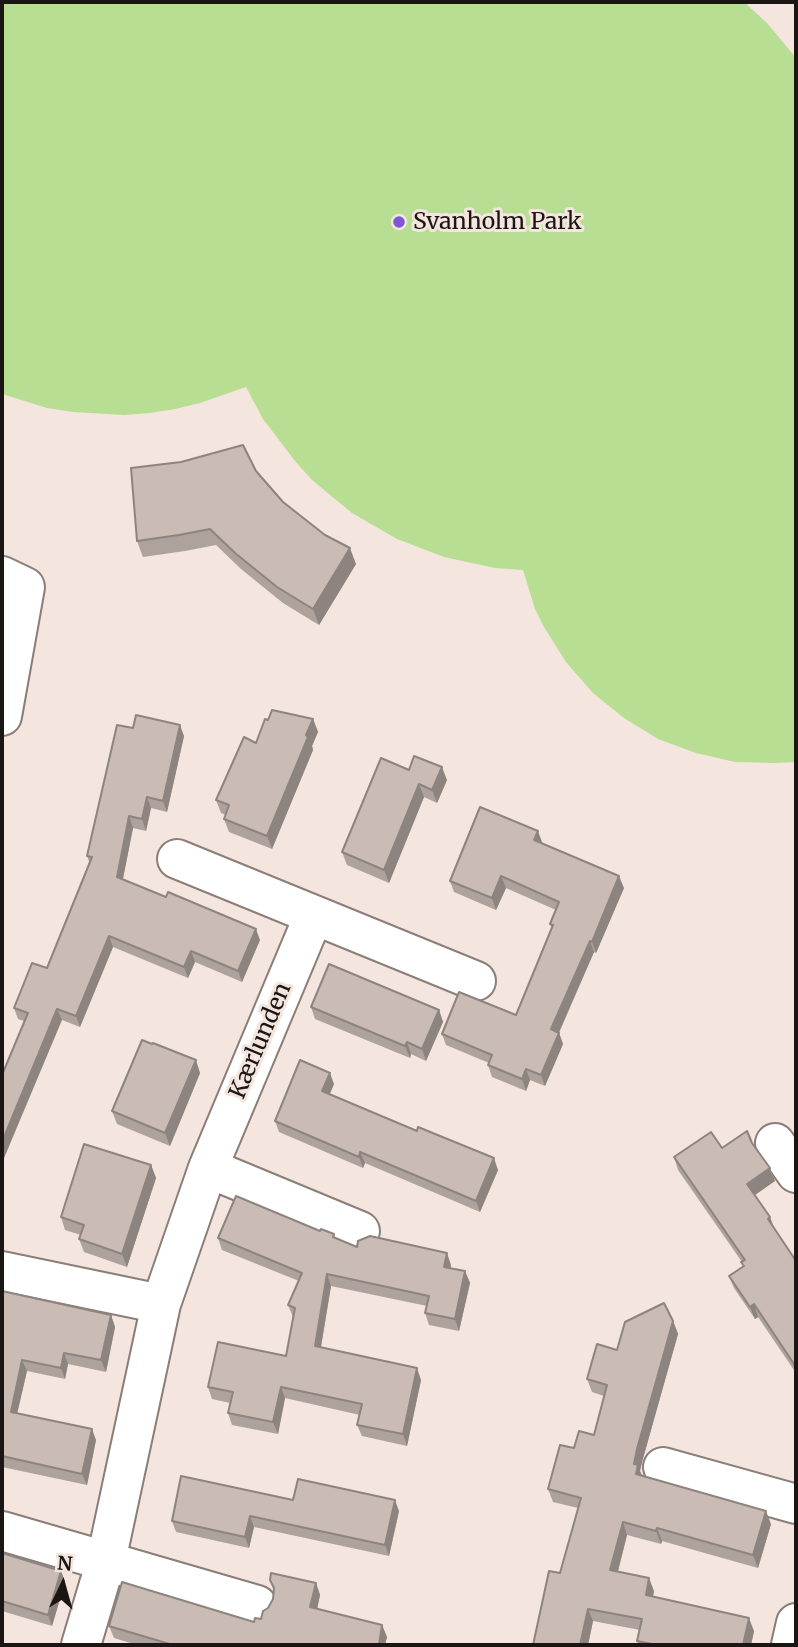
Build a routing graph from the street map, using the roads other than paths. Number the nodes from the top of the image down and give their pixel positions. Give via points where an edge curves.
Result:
1 (2, 576) edge
2 (2, 716) edge
3 (177, 859) dead end
4 (314, 915) junction
5 (476, 981) dead end
6 (775, 1143) dead end
7 (208, 1168) junction
8 (796, 1173) edge
9 (360, 1231) dead end
10 (2, 1271) edge
11 (160, 1304) junction
12 (663, 1467) dead end
13 (796, 1504) edge
14 (2, 1531) edge
15 (106, 1561) junction
16 (257, 1605) dead end
17 (796, 1623) edge
18 (81, 1645) edge
19 (791, 1645) edge

1 - 2 street via 25,587
3 - 4 street
4 - 5 street
4 - 7 street, Kærlunden
6 - 8 street
7 - 9 street
7 - 11 street, Kærlunden
10 - 11 street
11 - 15 street, Kærlunden
12 - 13 street
14 - 15 street
15 - 16 street
15 - 18 street, Kærlunden
17 - 19 street

